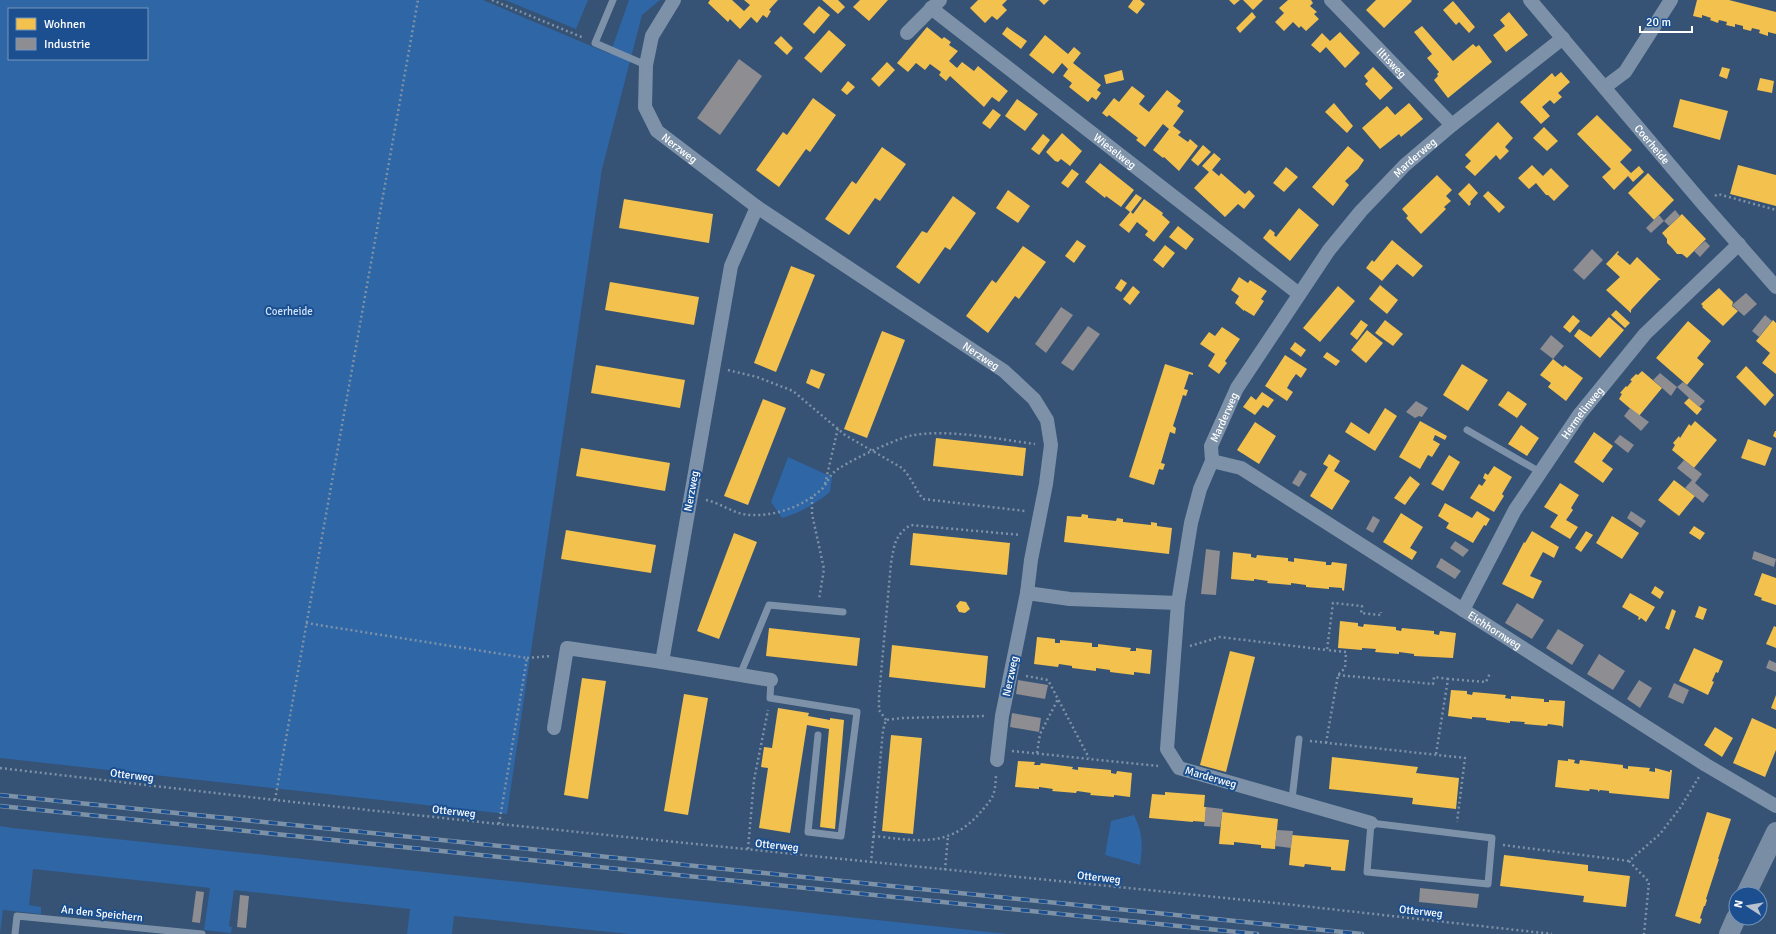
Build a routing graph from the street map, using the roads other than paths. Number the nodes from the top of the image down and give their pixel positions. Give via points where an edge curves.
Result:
1 (613, 0) edge
2 (674, 0) edge
3 (1332, 0) edge
4 (1530, 0) edge
5 (1670, 0) edge
6 (936, 4) edge
7 (907, 33) dead end
8 (1563, 38) junction
9 (646, 65) junction
10 (1605, 87) junction
11 (1452, 125) junction
12 (757, 206) junction
13 (1739, 244) junction
14 (1776, 287) edge
15 (1299, 294) junction
16 (1467, 430) dead end
17 (1212, 461) junction
18 (1540, 472) junction
19 (1027, 593) junction
20 (1178, 603) junction
21 (1463, 610) junction
22 (843, 612) dead end
23 (662, 662) junction
24 (740, 675) junction
25 (771, 680) joint
26 (554, 728) dead end
27 (818, 735) dead end
28 (1299, 739) road end
29 (997, 755) road end
30 (1292, 799) junction
31 (1776, 806) edge
32 (1371, 823) junction
33 (1776, 832) edge
34 (1750, 886) edge
35 (15, 934) edge
36 (202, 934) edge

1 - 9 lane via 595,43
2 - 9 street, Nerzweg via 652,36
3 - 11 street, Iltisweg
4 - 8 street, Coerheide
5 - 10 street via 1625,72
6 - 7 street
6 - 15 street, Wieselweg
8 - 10 street, Coerheide
8 - 11 street, Marderweg
9 - 12 street, Nerzweg via 645,107 657,131
10 - 13 street, Coerheide
11 - 15 street, Marderweg via 1405,165 1361,211 1329,250
12 - 19 street, Nerzweg via 1004,371 1034,399 1047,420 1051,446
12 - 23 street, Nerzweg via 731,266
13 - 14 street, Coerheide
13 - 18 street, Hermelinweg via 1645,334 1579,415
15 - 17 street, Marderweg via 1237,388 1211,446
16 - 18 lane
17 - 20 street, Marderweg via 1200,489 1191,523
17 - 21 street, Eichhornweg via 1241,468
18 - 21 street, Hermelinweg via 1515,510
19 - 20 street via 1070,599
19 - 29 street, Nerzweg via 1002,716
20 - 30 street, Marderweg via 1167,749 1179,768
21 - 31 street, Eichhornweg via 1706,765
22 - 24 lane via 769,605
23 - 24 street
23 - 26 street via 567,648
24 - 25 street
25 - 27 lane via 770,698 857,712 841,836 808,832
28 - 30 lane
30 - 32 street, Marderweg
32 - 32 lane via 1492,838 1488,884 1367,872
33 - 34 street
35 - 36 lane, An den Speichern via 17,916

